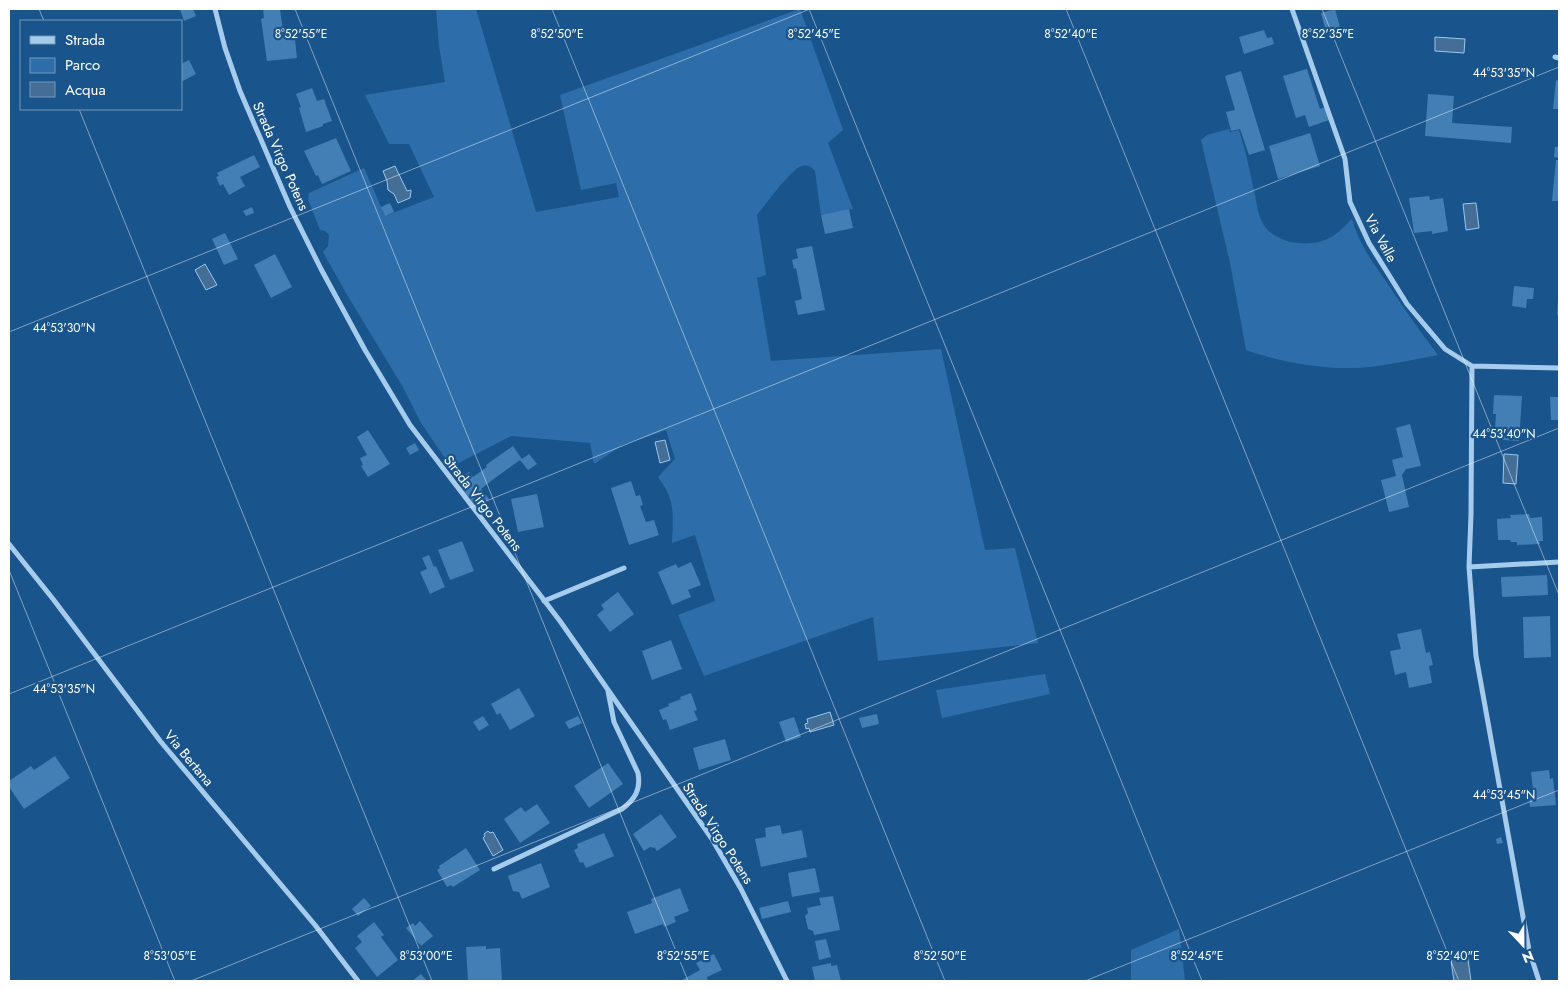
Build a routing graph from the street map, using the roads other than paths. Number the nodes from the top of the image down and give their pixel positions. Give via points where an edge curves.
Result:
1 (215, 9) edge
2 (1292, 9) edge
3 (1472, 366) junction
4 (1559, 368) edge
5 (9, 544) edge
6 (1559, 562) edge
7 (1469, 567) junction
8 (624, 568) dead end
9 (544, 600) junction
10 (607, 689) junction
11 (494, 869) dead end
12 (358, 981) edge
13 (787, 981) edge
14 (1538, 981) edge

1 - 9 street, Strada Virgo Potens via 240,91 290,207 365,350 420,438
2 - 3 street, Via Valle via 1345,158 1350,202 1369,243 1407,304 1444,349
3 - 4 street
3 - 7 street
5 - 12 street, Via Bertana via 157,738 315,925
6 - 7 street
7 - 14 street via 1476,656 1529,950
8 - 9 street
9 - 10 street, Strada Virgo Potens
10 - 11 street via 614,722 638,773 638,793 622,808
10 - 13 street, Strada Virgo Potens via 726,861

